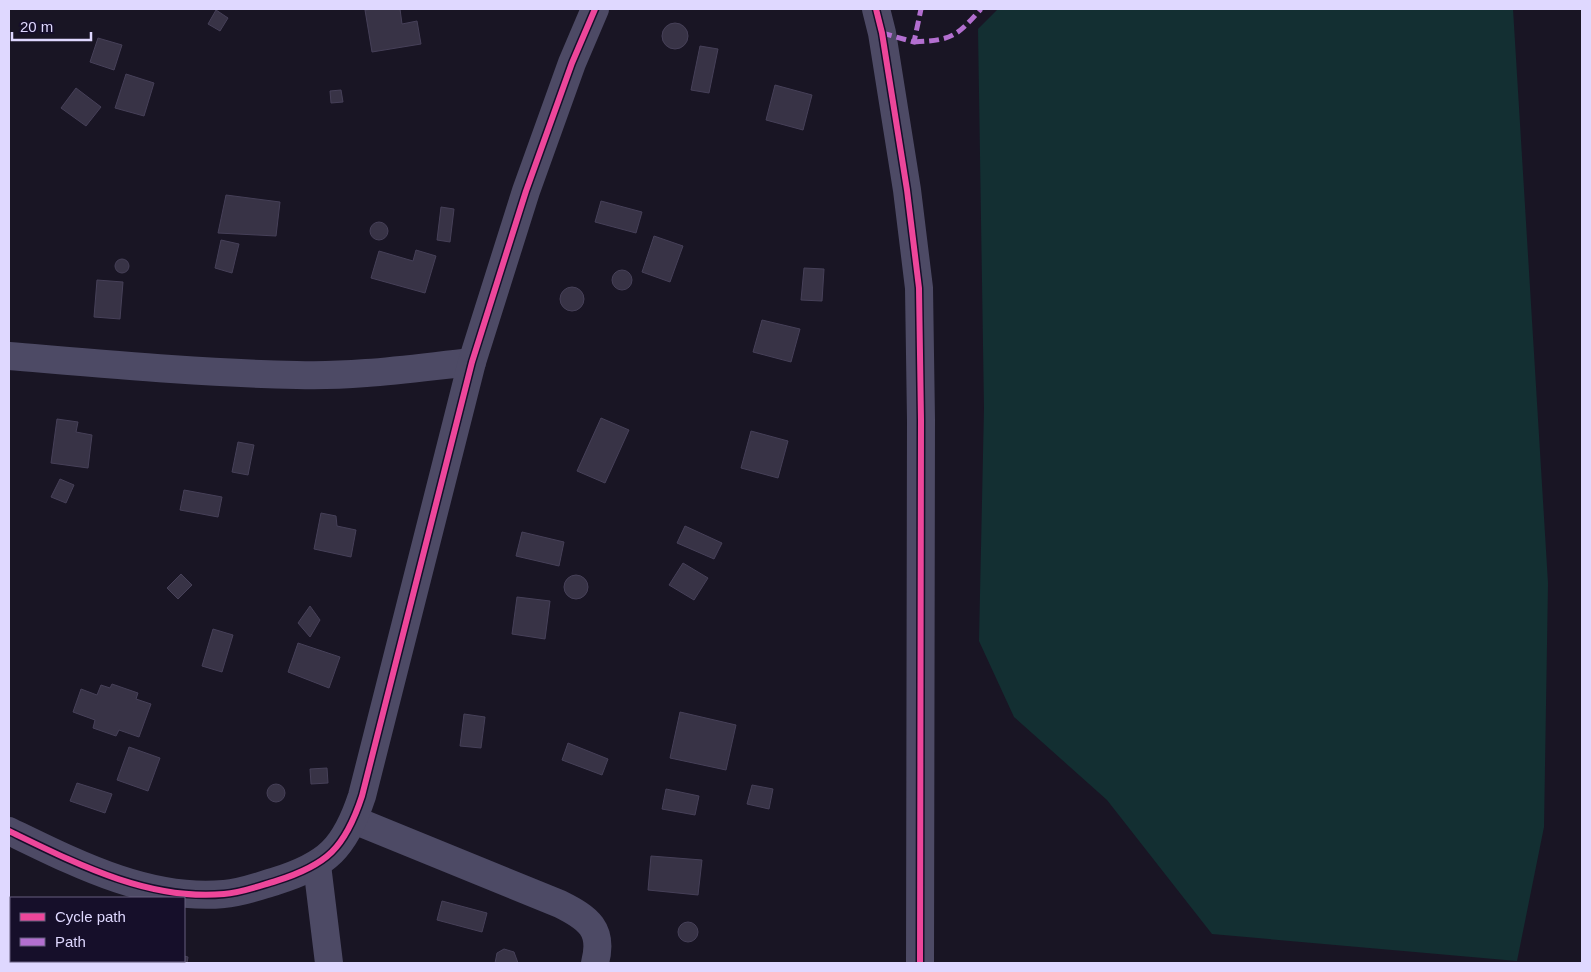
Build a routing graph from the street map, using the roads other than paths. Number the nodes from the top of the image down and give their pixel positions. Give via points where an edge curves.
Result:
1 (595, 9) edge
2 (876, 9) edge
3 (9, 356) edge
4 (472, 362) junction
5 (354, 820) junction
6 (9, 831) edge
7 (317, 865) junction
8 (329, 963) edge
9 (595, 963) edge
10 (920, 963) edge

1 - 4 street via 526,191
2 - 10 street via 907,190 919,288
3 - 4 street via 299,375
4 - 5 street
5 - 7 street via 338,848
5 - 9 street via 578,913 593,925 597,938
6 - 7 street via 87,868 133,883 178,892 224,894 256,887
7 - 8 street

